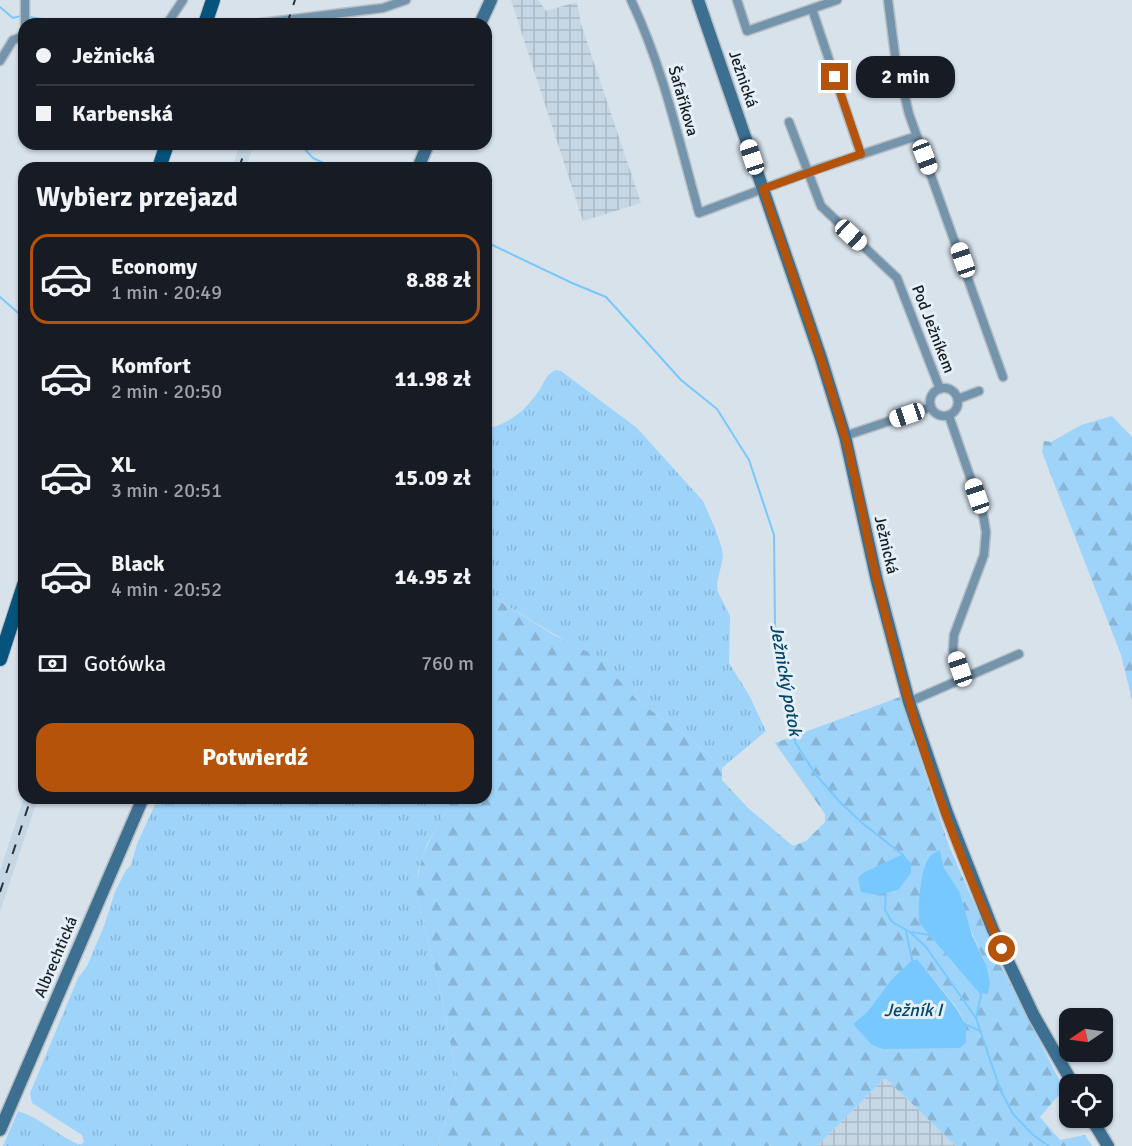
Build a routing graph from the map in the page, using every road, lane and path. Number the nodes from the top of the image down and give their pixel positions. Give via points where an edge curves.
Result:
1 (25, 0) edge
2 (183, 0) edge
3 (213, 0) edge
4 (406, 0) edge
5 (490, 0) edge
6 (631, 0) edge
7 (698, 0) edge
8 (737, 0) edge
9 (837, 0) edge
10 (888, 0) edge
11 (812, 9) junction
12 (25, 18) edge
13 (171, 18) edge
14 (207, 18) edge
15 (301, 18) edge
16 (482, 18) edge
17 (18, 38) edge
18 (0, 61) edge
19 (789, 122) dead end
20 (917, 136) junction
21 (861, 154) junction
22 (808, 172) junction
23 (763, 189) junction
24 (1003, 377) dead end
25 (940, 389) junction
26 (979, 391) dead end
27 (958, 399) junction
28 (931, 407) junction
29 (949, 416) junction
30 (845, 436) junction
31 (18, 604) edge
32 (1019, 654) dead end
33 (0, 659) edge
34 (963, 678) junction
35 (909, 702) junction
36 (140, 804) edge
37 (1067, 1074) edge
38 (1097, 1128) edge
39 (0, 1130) edge
40 (1108, 1146) edge

1 - 12 street
2 - 13 street
3 - 14 main road
4 - 15 street via 383,8
5 - 16 street
6 - 23 street, Šafaříkova via 663,82 699,213
7 - 23 street, Ježnická
8 - 11 street via 747,31
9 - 11 street
10 - 20 street via 896,55
11 - 21 street
17 - 18 street
19 - 22 street, Pod Ježníkem
20 - 21 street
20 - 24 street
21 - 22 street
22 - 23 street
22 - 25 street, Pod Ježníkem via 821,206 897,278
23 - 30 street, Ježnická
25 - 27 street, Pod Ježníkem via 948,388
25 - 28 street, Pod Ježníkem via 930,399
26 - 27 street
27 - 29 street via 955,412
28 - 29 street via 935,413
28 - 30 street
29 - 34 street via 986,532 984,555 954,635 953,650
30 - 35 street, Ježnická
31 - 33 main road
32 - 34 street
34 - 35 street
35 - 37 street, Ježnická via 952,828 993,930
36 - 39 street, Albrechtická
38 - 40 street

